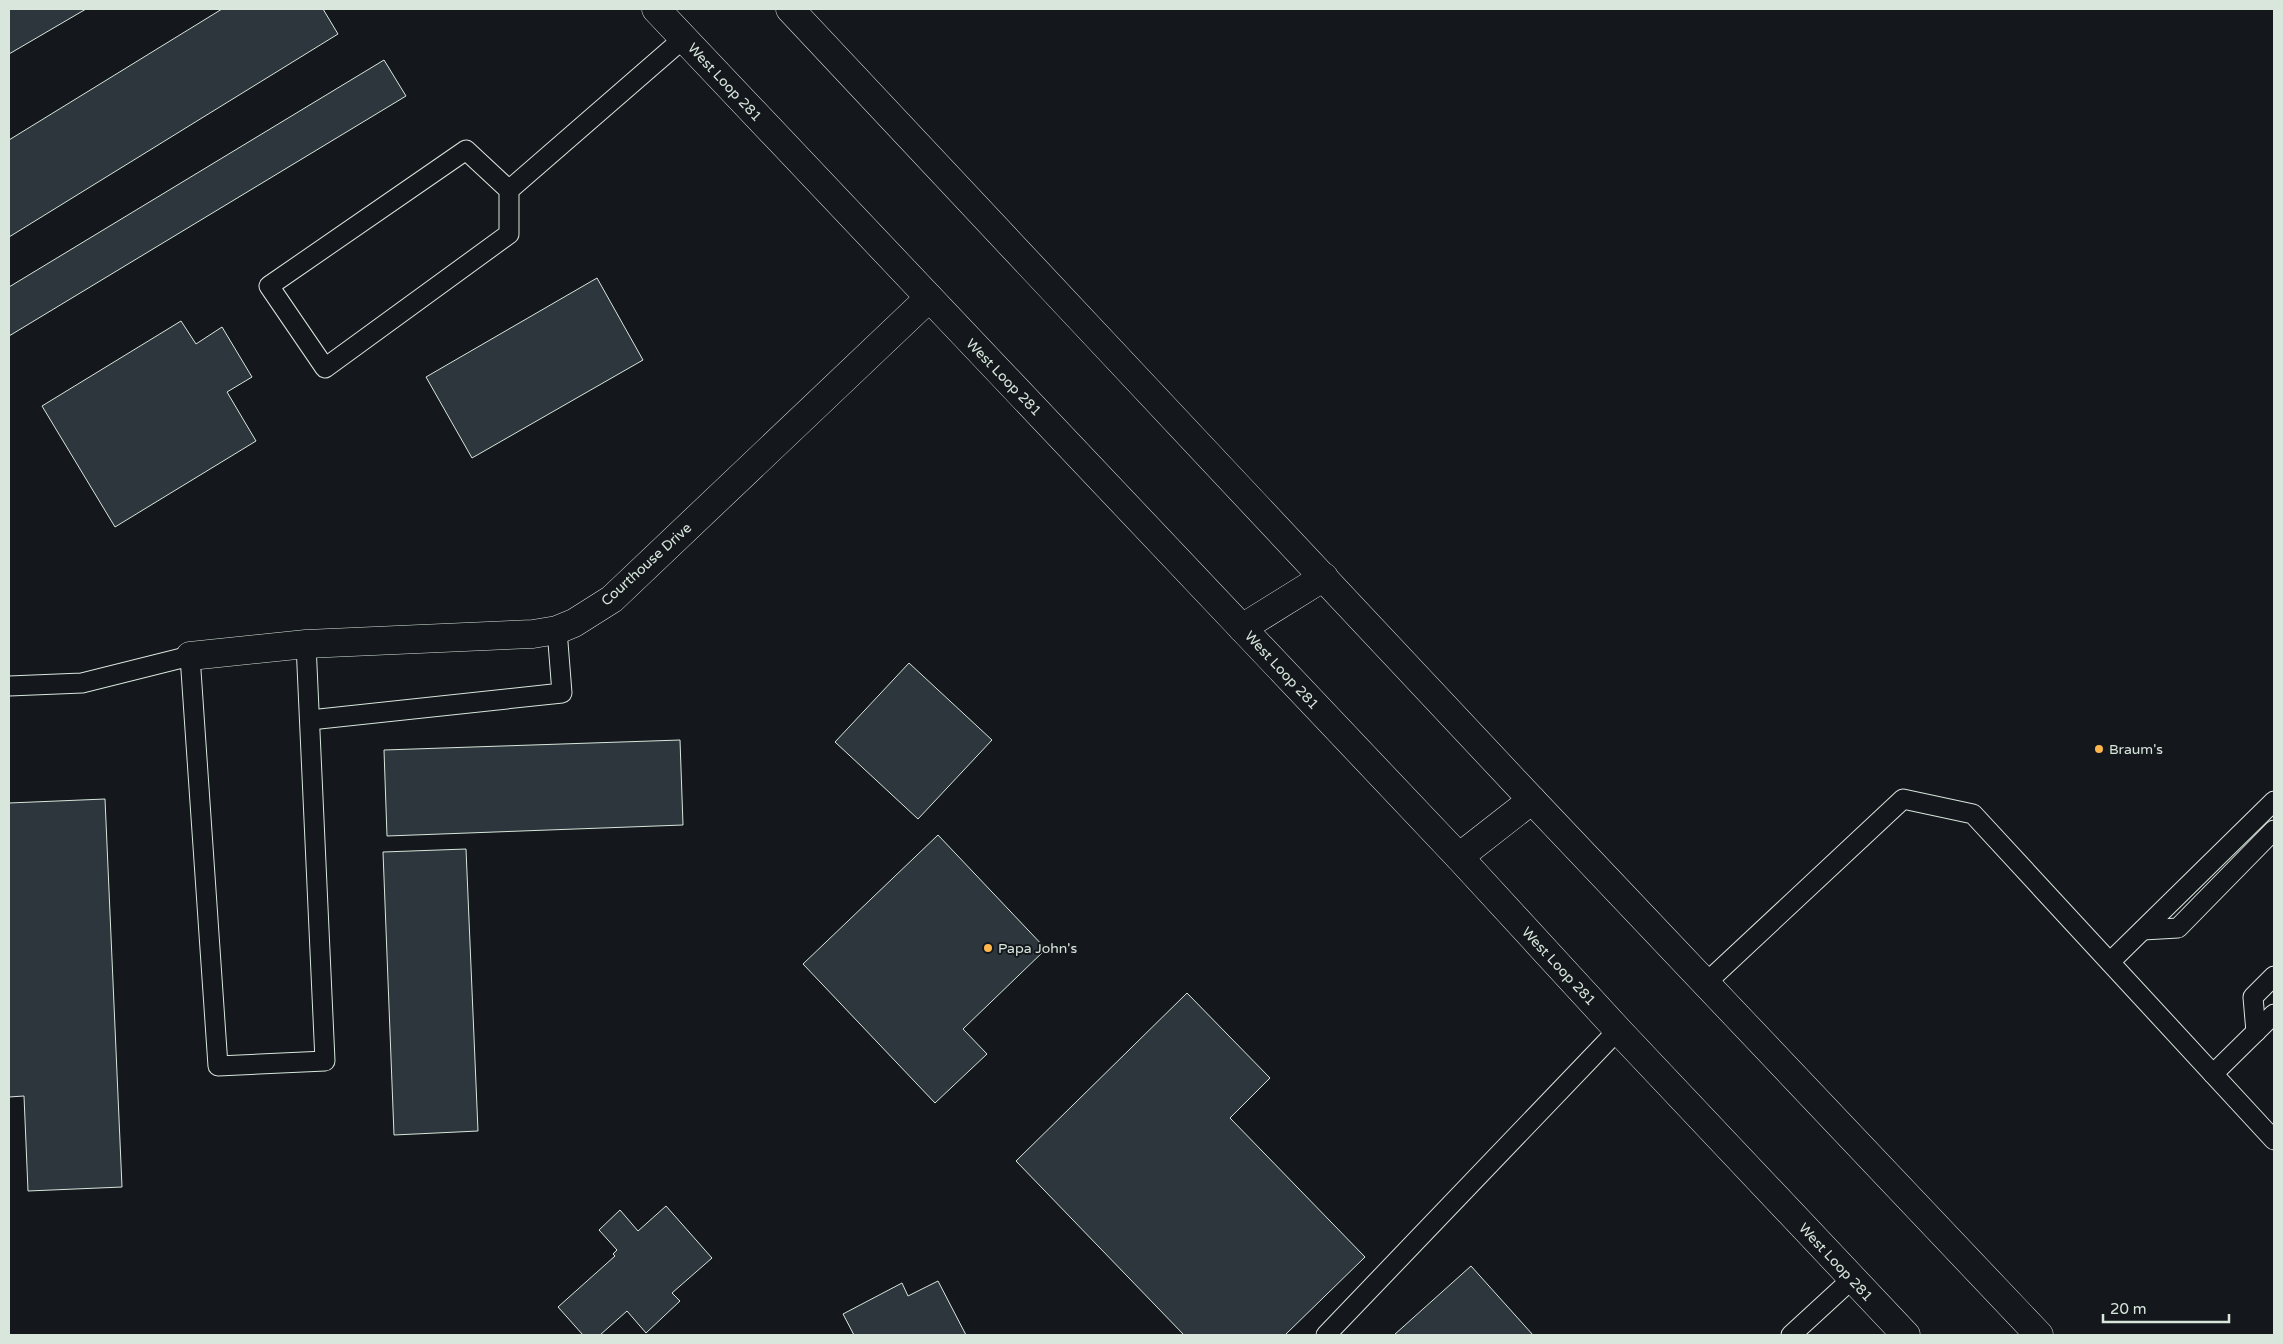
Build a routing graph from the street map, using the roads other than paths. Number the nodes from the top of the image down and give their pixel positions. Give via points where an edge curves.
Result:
1 (656, 9) edge
2 (790, 9) edge
3 (684, 38) junction
4 (509, 190) junction
5 (929, 298) junction
6 (1324, 577) junction
7 (1242, 628) junction
8 (556, 630) junction
9 (306, 644) junction
10 (190, 656) junction
11 (9, 686) edge
12 (310, 720) junction
13 (1532, 800) junction
14 (2274, 801) edge
15 (2274, 830) edge
16 (1459, 857) junction
17 (2143, 930) junction
18 (2110, 962) junction
19 (2274, 976) edge
20 (1706, 983) junction
21 (2274, 1014) edge
22 (1618, 1030) junction
23 (2256, 1032) junction
24 (2213, 1074) junction
25 (2274, 1140) edge
26 (1852, 1279) junction
27 (1326, 1335) edge
28 (1791, 1335) edge
29 (1906, 1335) edge
30 (2039, 1335) edge

1 - 3 main road, West Loop 281
2 - 6 main road
3 - 4 lane
3 - 5 main road, West Loop 281
4 - 4 lane via 509,234 325,368 269,286 466,150
5 - 7 main road, West Loop 281
5 - 8 main road, Courthouse Drive via 612,599 574,623
6 - 7 main road
6 - 13 main road
7 - 16 main road, West Loop 281
8 - 9 main road, Courthouse Drive via 533,634
8 - 12 lane via 562,693
9 - 10 main road, Courthouse Drive
9 - 12 lane
10 - 11 lane via 82,683
10 - 12 lane via 218,1066 325,1061
13 - 16 main road
13 - 20 main road
14 - 17 lane
15 - 17 lane via 2178,928
16 - 22 main road, West Loop 281
17 - 18 lane
18 - 20 lane via 1973,814 1903,799
18 - 24 lane
19 - 23 lane via 2252,997
20 - 30 main road
21 - 23 lane
22 - 26 main road, West Loop 281
22 - 27 lane
23 - 24 lane
24 - 25 lane
26 - 28 lane
26 - 29 main road, West Loop 281

